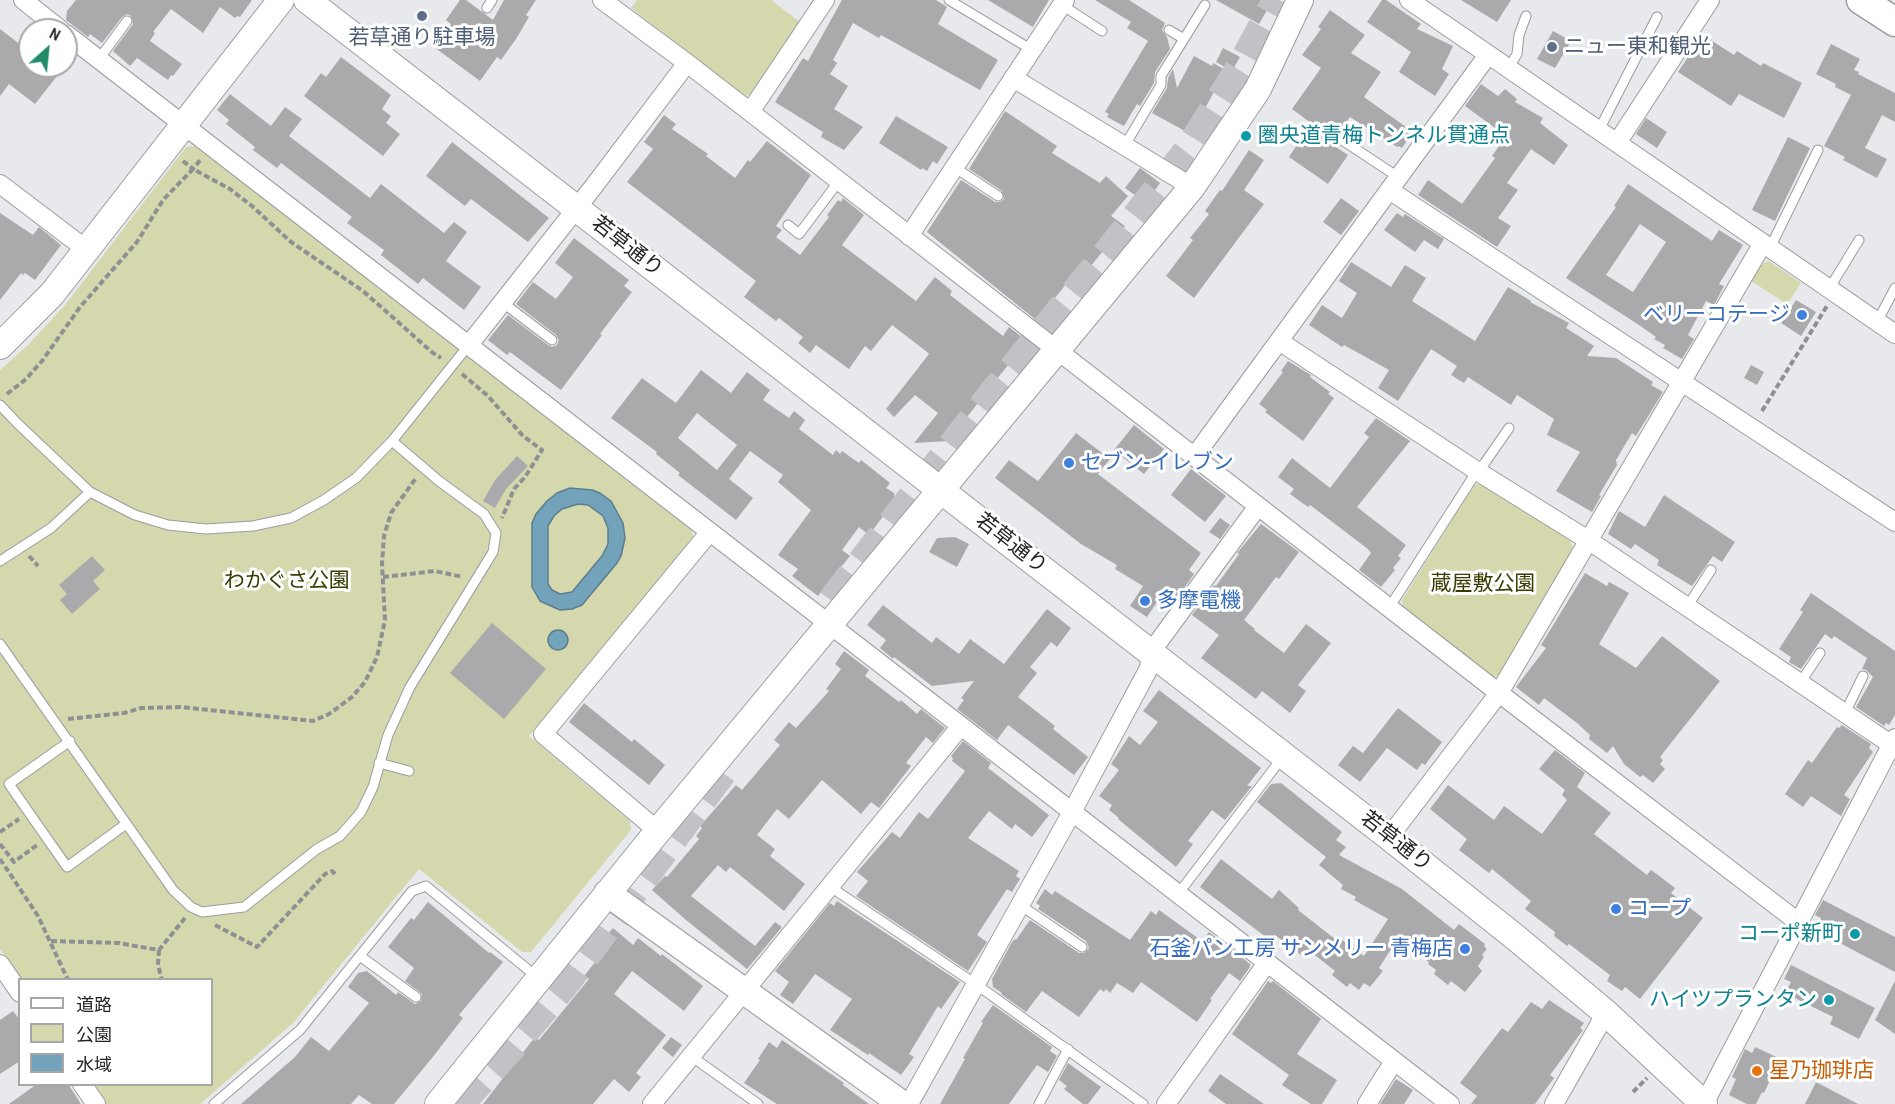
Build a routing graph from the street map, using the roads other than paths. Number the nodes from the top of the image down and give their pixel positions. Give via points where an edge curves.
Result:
1 (23, 0) edge
2 (280, 0) edge
3 (307, 0) edge
4 (602, 0) edge
5 (825, 0) edge
6 (949, 0) edge
7 (1300, 0) edge
8 (1408, 0) edge
9 (1710, 0) edge
10 (1861, 0) edge
11 (1064, 2) edge
12 (964, 4) edge
13 (1205, 5) dead end
14 (1526, 16) dead end
15 (1657, 17) dead end
16 (46, 18) edge
17 (127, 21) dead end
18 (1895, 22) edge
19 (1169, 30) dead end
20 (1102, 31) dead end
21 (1184, 39) junction
22 (78, 43) edge
23 (1032, 50) junction
24 (1488, 55) junction
25 (99, 59) junction
26 (687, 63) junction
27 (1508, 69) junction
28 (1013, 78) junction
29 (750, 112) junction
30 (183, 124) junction
31 (1599, 130) junction
32 (1342, 140) dead end
33 (1617, 142) junction
34 (1125, 145) junction
35 (1818, 150) dead end
36 (954, 167) junction
37 (839, 181) junction
38 (1394, 183) junction
39 (0, 184) edge
40 (1192, 187) junction
41 (998, 196) dead end
42 (576, 208) junction
43 (788, 225) dead end
44 (909, 236) junction
45 (1859, 240) dead end
46 (1767, 246) junction
47 (87, 250) junction
48 (1895, 288) edge
49 (1832, 291) junction
50 (502, 302) junction
51 (1877, 322) junction
52 (1895, 334) edge
53 (552, 340) dead end
54 (1279, 341) junction
55 (0, 346) edge
56 (468, 346) junction
57 (1056, 350) junction
58 (1681, 382) junction
59 (0, 405) edge
60 (1509, 428) dead end
61 (392, 441) junction
62 (1194, 458) junction
63 (1477, 471) junction
64 (941, 490) junction
65 (90, 492) junction
66 (1258, 506) junction
67 (1895, 522) edge
68 (709, 533) junction
69 (1588, 540) junction
70 (0, 561) edge
71 (1711, 570) dead end
72 (1687, 607) junction
73 (1389, 608) junction
74 (830, 624) junction
75 (0, 644) edge
76 (1151, 652) junction
77 (1820, 653) dead end
78 (1863, 676) dead end
79 (1800, 683) junction
80 (1499, 693) junction
81 (1845, 713) junction
82 (960, 727) junction
83 (69, 741) junction
84 (1894, 743) edge
85 (1284, 756) junction
86 (380, 763) junction
87 (409, 771) dead end
88 (1072, 812) junction
89 (126, 824) junction
90 (658, 831) junction
91 (1389, 837) junction
92 (829, 886) junction
93 (607, 893) junction
94 (1178, 894) junction
95 (1020, 905) junction
96 (1798, 922) junction
97 (1082, 947) dead end
98 (360, 956) junction
99 (1268, 963) junction
100 (0, 964) edge
101 (539, 978) junction
102 (977, 985) junction
103 (18, 990) edge
104 (743, 992) junction
105 (416, 997) dead end
106 (1606, 1013) junction
107 (1068, 1049) junction
108 (691, 1056) junction
109 (1394, 1061) junction
110 (83, 1086) edge
111 (96, 1104) edge
112 (214, 1104) edge
113 (438, 1104) edge
114 (652, 1104) edge
115 (758, 1104) edge
116 (902, 1104) edge
117 (909, 1104) edge
118 (1039, 1104) edge
119 (1143, 1104) edge
120 (1166, 1104) edge
121 (1367, 1104) edge
122 (1450, 1104) edge
123 (1554, 1104) edge
124 (1704, 1104) edge

1 - 16 street
2 - 30 street
3 - 42 street, 若草通り
4 - 26 street
5 - 29 street
6 - 12 lane
7 - 40 street via 1258,89
8 - 24 street
9 - 33 street
10 - 18 main road
11 - 20 lane
11 - 23 street
12 - 23 lane
13 - 21 lane
14 - 27 lane via 1517,54
15 - 31 lane
17 - 25 lane
19 - 21 lane
21 - 34 lane
22 - 25 street
23 - 28 street
24 - 27 street
24 - 38 street
25 - 30 street
26 - 29 street
26 - 42 street
27 - 31 street
28 - 34 street
28 - 36 street
29 - 37 street
30 - 47 street
30 - 56 street
31 - 33 street
32 - 38 lane
33 - 46 street
34 - 40 street
35 - 46 lane
36 - 41 lane
36 - 44 street
37 - 43 lane via 799,234
37 - 44 street
38 - 54 street
38 - 58 street
39 - 47 street
40 - 57 street
42 - 50 street
42 - 64 street, 若草通り
44 - 57 street
45 - 49 lane
46 - 49 street
46 - 58 street
47 - 55 street via 52,294
48 - 51 lane
49 - 51 street
50 - 53 lane
50 - 56 street
51 - 52 street
54 - 62 street
54 - 63 street
56 - 61 lane
56 - 68 street
57 - 62 street
57 - 64 street
58 - 67 street
58 - 69 street
59 - 65 lane
60 - 63 lane
61 - 65 lane via 356,478 324,500 291,518 253,526 206,530 168,525 135,515
61 - 86 lane via 484,514 496,532 493,552 410,687
62 - 66 street
63 - 69 street
63 - 73 lane
64 - 74 street
64 - 76 street, 若草通り
65 - 70 lane via 51,528
66 - 73 street
66 - 76 street
68 - 74 street
68 - 90 street via 543,734
69 - 72 street
69 - 80 street
71 - 72 lane
72 - 79 street
73 - 80 street
74 - 82 street
74 - 90 street
75 - 83 lane
76 - 85 street, 若草通り
76 - 88 street via 1149,668
77 - 79 lane
78 - 81 lane
79 - 81 street
80 - 91 street
80 - 96 street
81 - 84 street
82 - 88 street
82 - 92 street
83 - 89 lane
83 - 89 lane via 9,784 67,867
84 - 96 street
85 - 91 street, 若草通り
85 - 94 lane
86 - 87 lane
86 - 89 lane via 361,812 340,836 317,849 244,907 202,912 191,907 173,890
88 - 94 street
88 - 95 street
90 - 93 street
91 - 106 street, 若草通り
92 - 102 lane
92 - 104 street
93 - 101 street
93 - 104 street
94 - 99 street
95 - 97 lane
95 - 102 street
96 - 124 street
98 - 101 lane via 412,891 426,886
98 - 105 lane
98 - 112 lane via 300,1030
99 - 109 street
99 - 120 street
100 - 103 street
101 - 113 street
102 - 107 lane
102 - 117 street
104 - 108 street
104 - 116 street
106 - 123 street
106 - 124 street, 若草通り
107 - 118 lane
107 - 119 lane
108 - 114 street
108 - 115 lane
109 - 121 street
109 - 122 street
110 - 111 street

